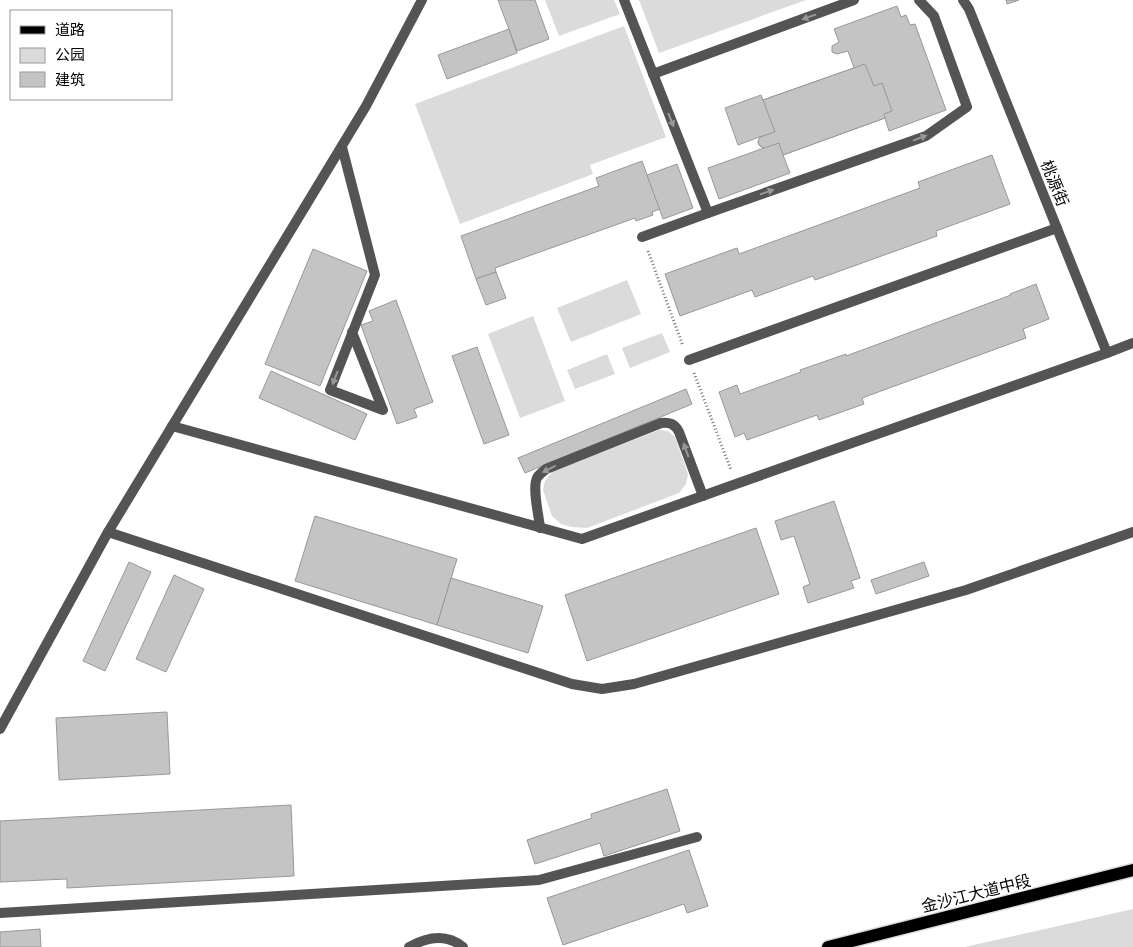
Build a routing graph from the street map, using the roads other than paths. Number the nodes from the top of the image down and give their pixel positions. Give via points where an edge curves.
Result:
1 (422, 0) edge
2 (624, 0) edge
3 (854, 0) edge
4 (919, 0) edge
5 (963, 0) edge
6 (653, 74) junction
7 (342, 147) junction
8 (708, 213) junction
9 (1057, 228) junction
10 (642, 237) dead end
11 (352, 332) junction
12 (1133, 343) edge
13 (1107, 353) junction
14 (689, 360) dead end
15 (172, 426) junction
16 (702, 496) junction
17 (540, 528) junction
18 (108, 532) junction
19 (1133, 532) edge
20 (0, 730) edge
21 (697, 836) dead end
22 (1133, 870) edge
23 (0, 913) edge
24 (409, 947) edge
25 (463, 947) edge
26 (828, 947) edge

1 - 7 street
2 - 6 street
3 -> 6 street
8 -> 4 street via 926,136 967,107 934,16
5 - 9 street, 桃源街
6 -> 8 street
7 - 11 street via 375,275
7 - 15 street
8 - 10 street
9 - 13 street, 桃源街
9 - 14 street
11 -> 11 street via 330,390 383,410 356,341
12 - 13 street
13 - 16 street
15 - 17 street
15 - 18 street
16 - 17 street via 582,539
16 -> 17 street via 679,432 672,424 661,422 541,473 535,489
18 - 19 street via 562,681 602,689 634,684 966,590
18 - 20 street
21 - 23 street via 539,880
22 - 26 main road, 金沙江大道中段
24 - 25 street via 419,941 439,937

